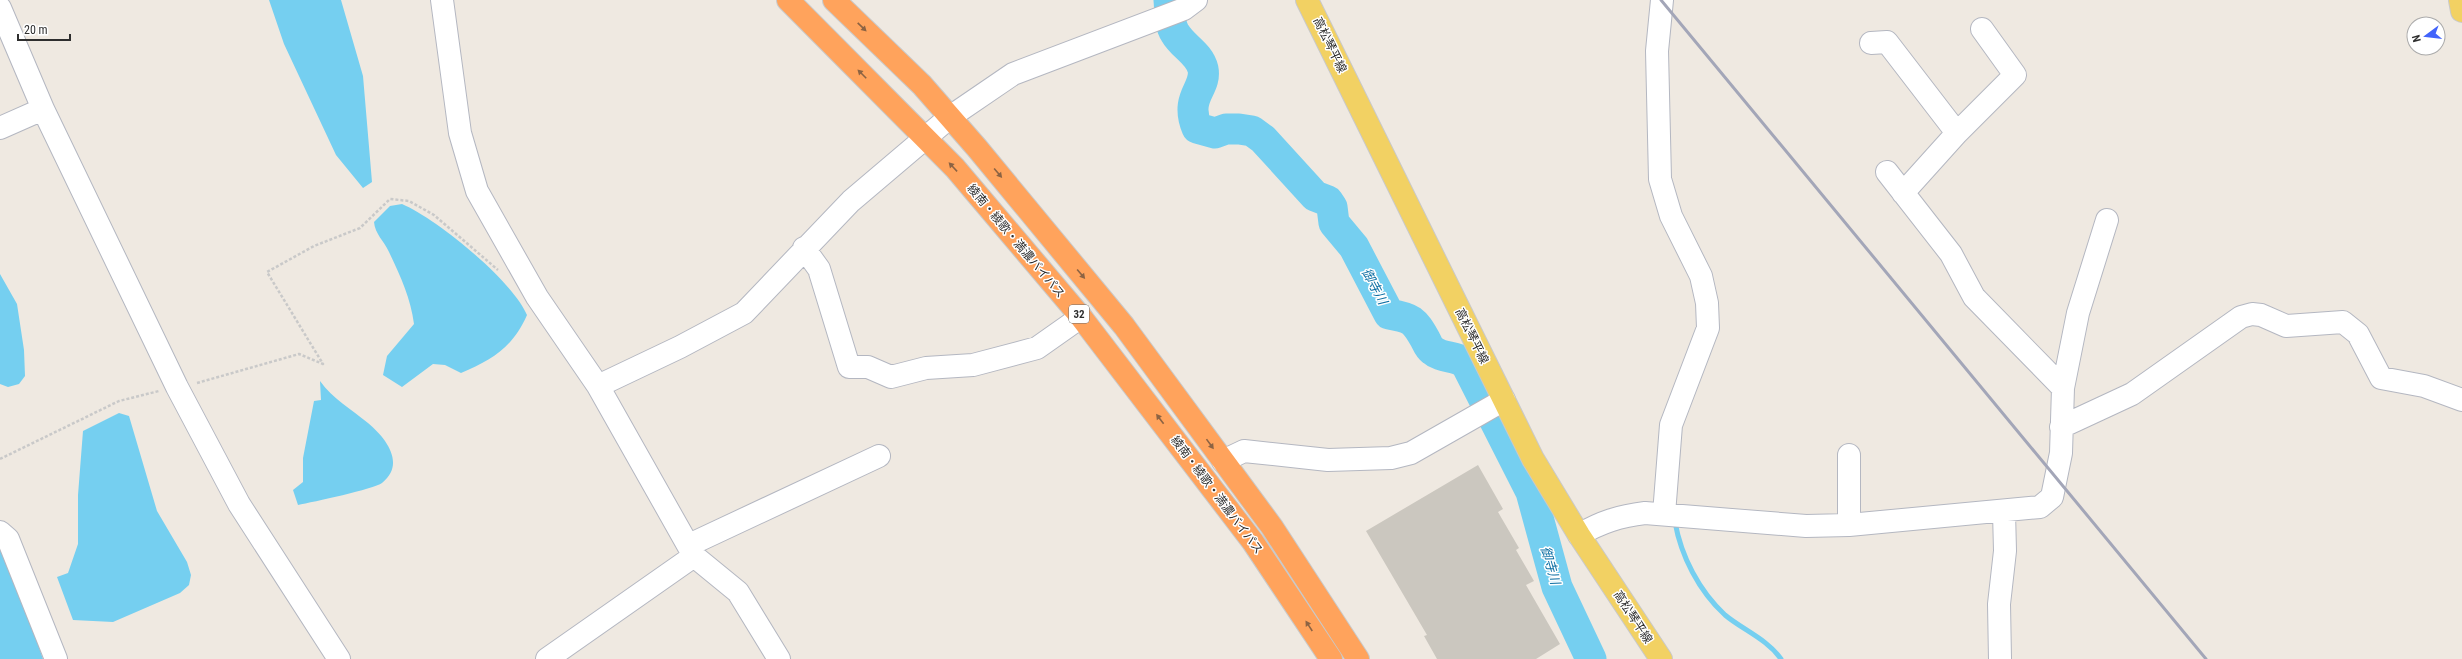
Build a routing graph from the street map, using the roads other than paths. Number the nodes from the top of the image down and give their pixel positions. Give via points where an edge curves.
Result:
1 (442, 0) edge
2 (788, 0) edge
3 (834, 0) edge
4 (1196, 0) edge
5 (1307, 0) edge
6 (1662, 0) edge
7 (2460, 0) edge
8 (0, 8) edge
9 (2462, 11) edge
10 (1982, 29) dead end
11 (1871, 43) dead end
12 (43, 110) junction
13 (950, 117) junction
14 (0, 128) edge
15 (1957, 133) junction
16 (925, 137) junction
17 (1887, 172) dead end
18 (1903, 193) junction
19 (2108, 220) dead end
20 (804, 248) junction
21 (1081, 317) junction
22 (598, 386) junction
23 (2063, 388) junction
24 (2462, 400) edge
25 (1494, 406) junction
26 (2061, 427) junction
27 (1849, 455) dead end
28 (879, 456) dead end
29 (1223, 461) junction
30 (2004, 512) junction
31 (1672, 515) junction
32 (1849, 525) junction
33 (0, 532) edge
34 (1579, 535) junction
35 (692, 550) junction
36 (56, 659) edge
37 (339, 659) edge
38 (547, 659) edge
39 (779, 659) edge
40 (1331, 659) edge
41 (1358, 659) edge
42 (1661, 659) edge
43 (2000, 659) edge

1 - 22 street via 460,133 478,191 537,297
16 -> 2 highway, 綾南・綾歌・満濃バイパス / 32
3 -> 13 highway, 綾南・綾歌・満濃バイパス / 32 via 922,85
4 - 13 street via 1170,14 1014,74
5 - 25 main road, 高松琴平線
6 - 31 street via 1657,51 1660,179 1671,216 1701,276 1707,303 1708,328 1671,425
7 - 9 main road
8 - 12 street
10 - 15 street via 2015,75
11 - 15 street via 1887,42
12 - 14 street
12 - 37 street via 177,387 239,504
13 - 16 street
13 -> 29 highway, 綾南・綾歌・満濃バイパス / 32 via 1124,326
15 - 18 street
16 - 20 street via 851,201
21 -> 16 highway, 綾南・綾歌・満濃バイパス / 32 via 955,168
17 - 18 street
18 - 23 street via 1950,254 1974,297
19 - 23 street via 2078,313
20 - 21 street via 819,269 849,367 868,367 891,377 926,368 973,365 1037,348
20 - 22 street via 744,312 680,347
40 -> 21 highway, 綾南・綾歌・満濃バイパス / 32 via 1253,542
22 - 35 street
23 - 26 street
24 - 26 street via 2424,386 2381,378 2358,334 2343,322 2286,326 2252,314 2242,317 2132,394
25 - 29 street via 1411,453 1391,458 1328,460 1244,451
25 - 34 main road, 高松琴平線 via 1532,459
26 - 30 street via 2061,453 2052,497 2040,507
27 - 32 street
28 - 35 street
29 - 41 highway, 綾南・綾歌・満濃バイパス / 32 via 1272,527
30 - 32 street
30 - 43 street via 2005,551 1999,604
31 - 32 street via 1806,526
31 - 34 street via 1645,513 1622,516 1599,523
33 - 36 street via 8,539
34 - 42 main road, 高松琴平線
35 - 38 street
35 - 39 street via 738,592

